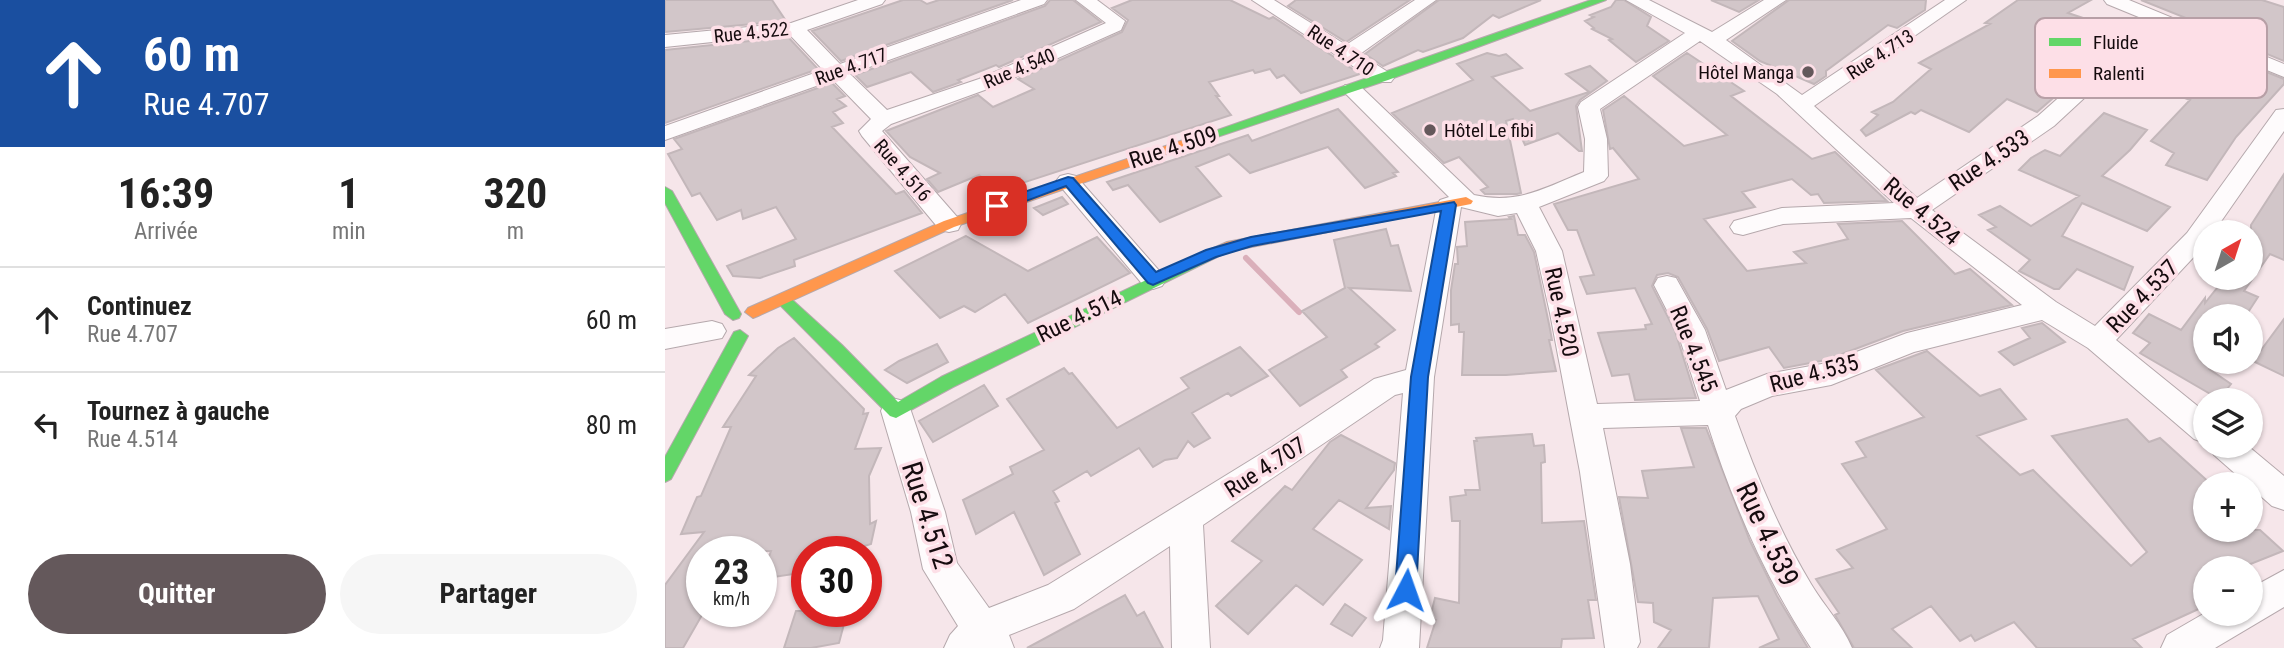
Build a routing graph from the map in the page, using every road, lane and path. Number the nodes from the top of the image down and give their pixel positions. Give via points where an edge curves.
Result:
1 (876, 0) edge
2 (1038, 0) edge
3 (1086, 0) edge
4 (1427, 0) edge
5 (1601, 0) edge
6 (1635, 0) edge
7 (1777, 0) edge
8 (1957, 0) edge
9 (2113, 0) edge
10 (1265, 1) edge
11 (2160, 18) edge
12 (794, 28) junction
13 (1706, 36) junction
14 (665, 41) edge
15 (1346, 54) junction
16 (2267, 64) edge
17 (838, 70) junction
18 (2284, 71) edge
19 (1384, 78) junction
20 (1352, 89) junction
21 (2071, 98) edge
22 (1801, 105) junction
23 (2284, 115) edge
24 (883, 119) junction
25 (665, 132) edge
26 (1068, 181) junction
27 (665, 191) edge
28 (1457, 203) junction
29 (1525, 204) junction
30 (1916, 210) junction
31 (949, 224) junction
32 (1743, 227) dead end
33 (1153, 279) junction
34 (1667, 285) dead end
35 (783, 300) junction
36 (2046, 309) junction
37 (753, 312) junction
38 (722, 323) junction
39 (740, 336) junction
40 (665, 339) edge
41 (2098, 341) junction
42 (1419, 377) junction
43 (896, 411) junction
44 (1719, 413) junction
45 (1584, 416) junction
46 (2193, 420) edge
47 (2239, 458) edge
48 (665, 474) edge
49 (2284, 496) edge
50 (1185, 519) junction
51 (2284, 587) edge
52 (2263, 600) edge
53 (2218, 626) edge
54 (979, 642) edge
55 (1621, 642) dead end
56 (1191, 648) edge
57 (1399, 648) edge
58 (1833, 648) edge
59 (2180, 648) edge

1 - 12 street, Rue 4.522
2 - 17 street, Rue 4.717
3 - 24 street, Rue 4.540 via 1116,21 1114,26 986,83
4 - 15 street
5 - 19 street, Rue 4.509
6 - 13 street, Rue 4.524
7 - 13 street
8 - 22 street, Rue 4.713
9 - 11 street
10 - 15 street, Rue 4.710
12 - 14 street, Rue 4.522
12 - 17 street, Rue 4.516
13 - 22 street, Rue 4.524
13 - 29 street via 1589,107 1596,139 1596,176
15 - 19 street, Rue 4.710
16 - 18 street
17 - 24 street, Rue 4.516
17 - 25 street, Rue 4.717
19 - 20 street, Rue 4.509
20 - 26 street, Rue 4.509
20 - 28 street
21 - 30 street, Rue 4.533 via 2046,121
22 - 30 street, Rue 4.524
23 - 41 street, Rue 4.537 via 2196,239
24 - 31 street, Rue 4.516 via 870,131
26 - 31 street, Rue 4.509
26 - 33 street
27 - 38 street
28 - 29 street via 1498,208
28 - 33 street, Rue 4.514 via 1251,241
28 - 42 street
29 - 45 street, Rue 4.520 via 1549,251
30 - 32 street via 1782,216
30 - 36 street, Rue 4.524
31 - 35 street, Rue 4.509
33 - 43 street, Rue 4.514
34 - 44 street, Rue 4.545 via 1691,330
35 - 37 street, Rue 4.509
35 - 43 street
36 - 41 street, Rue 4.524
36 - 44 street, Rue 4.535 via 1907,343 1831,374 1767,385 1730,401
37 - 38 street, Rue 4.509
37 - 39 street via 758,321
38 - 39 street via 719,340
38 - 40 street
39 - 48 street
41 - 46 street, Rue 4.524
42 - 50 street, Rue 4.707 via 1385,387
42 - 57 street
43 - 54 street, Rue 4.512 via 941,569
44 - 45 street
44 - 58 street, Rue 4.539 via 1745,490 1798,596
45 - 55 street, Rue 4.520 via 1612,564
47 - 49 street
50 - 54 street, Rue 4.707
50 - 56 street
51 - 52 street
53 - 59 street

